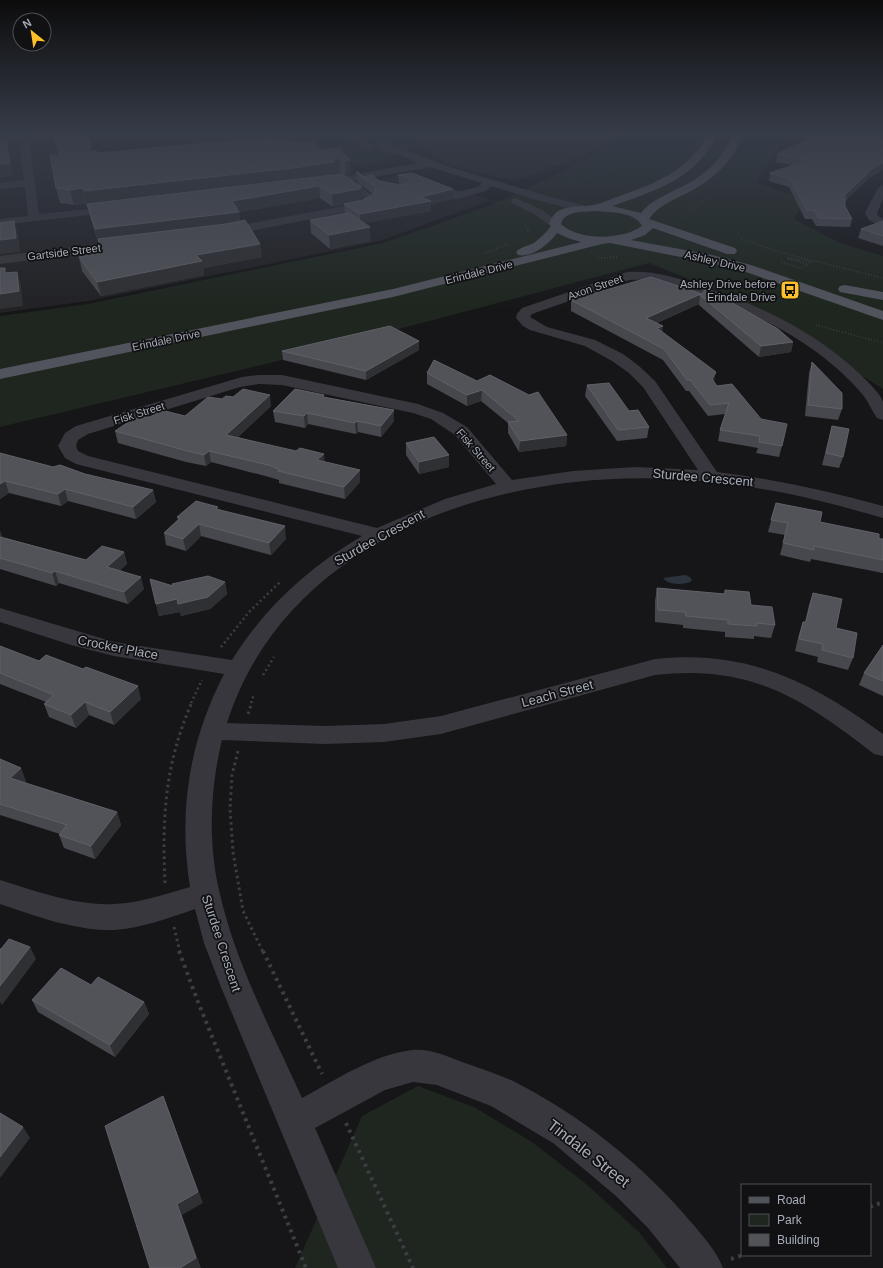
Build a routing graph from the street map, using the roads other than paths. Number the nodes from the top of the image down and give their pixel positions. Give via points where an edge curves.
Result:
1 (30, 191) edge
2 (360, 191) edge
3 (440, 191) edge
4 (475, 191) edge
5 (496, 191) edge
6 (508, 191) edge
7 (641, 191) edge
8 (683, 191) edge
9 (881, 191) edge
10 (376, 192) edge
11 (363, 193) junction
12 (130, 206) edge
13 (589, 208) junction
14 (33, 217) junction
15 (0, 218) edge
16 (645, 221) junction
17 (0, 222) edge
18 (883, 224) edge
19 (555, 225) junction
20 (205, 235) edge
21 (607, 240) junction
22 (143, 243) edge
23 (0, 260) edge
24 (814, 279) dead end
25 (883, 296) edge
26 (883, 303) edge
27 (333, 305) junction
28 (883, 316) edge
29 (0, 374) edge
30 (883, 415) edge
31 (711, 476) junction
32 (508, 487) junction
33 (883, 512) edge
34 (378, 534) junction
35 (0, 615) edge
36 (238, 669) junction
37 (211, 731) junction
38 (883, 747) edge
39 (0, 892) edge
40 (205, 894) junction
41 (294, 1121) junction
42 (357, 1268) edge
43 (704, 1268) edge

1 - 14 street
2 - 11 street
3 - 4 street via 455,200
5 - 19 street via 538,212
6 - 13 street
7 - 13 main road
8 - 16 main road via 653,205
9 - 18 street via 871,213 873,218
10 - 11 street
11 - 20 street via 371,199 363,206
12 - 14 street
13 - 16 main road, Ashley Drive via 623,211
13 - 19 main road, Erindale Drive via 566,212 555,220
14 - 15 street
14 - 17 street
16 - 21 main road via 648,227 644,232 636,236
16 - 24 main road, Ashley Drive
19 - 21 main road, Ashley Drive via 570,235
19 - 27 main road, Erindale Drive via 548,239 526,251
21 - 27 main road, Erindale Drive
21 - 28 main road, Ashley Drive via 747,268
22 - 23 street, Gartside Street
25 - 26 main road via 839,287
27 - 29 main road, Erindale Drive
30 - 31 street, Axon Street via 866,389 846,368 793,330 746,307 661,277 641,274 627,276 528,310 524,314 528,324 601,348 637,371
31 - 32 street, Sturdee Crescent via 643,472 592,474 543,479
31 - 33 street, Sturdee Crescent via 781,486
32 - 34 street, Sturdee Crescent via 456,500
32 - 34 street, Fisk Street via 461,431 437,416 408,406 282,380 266,379 236,383 82,430 71,437 67,446 71,454 82,460
34 - 36 street, Sturdee Crescent via 327,566 290,597 266,625
35 - 36 street, Crocker Place via 114,649
36 - 37 street, Sturdee Crescent
37 - 38 street, Leach Street via 325,735 384,733 440,725 654,667 688,664 730,668 782,684 827,706
37 - 40 street, Sturdee Crescent via 201,786 199,827
39 - 40 street via 65,912 114,917 148,911
40 - 41 street, Sturdee Crescent via 231,976
41 - 42 street, Sturdee Crescent
41 - 43 street, Tindale Street via 379,1075 413,1066 437,1070 501,1093 565,1130 634,1188 661,1215

